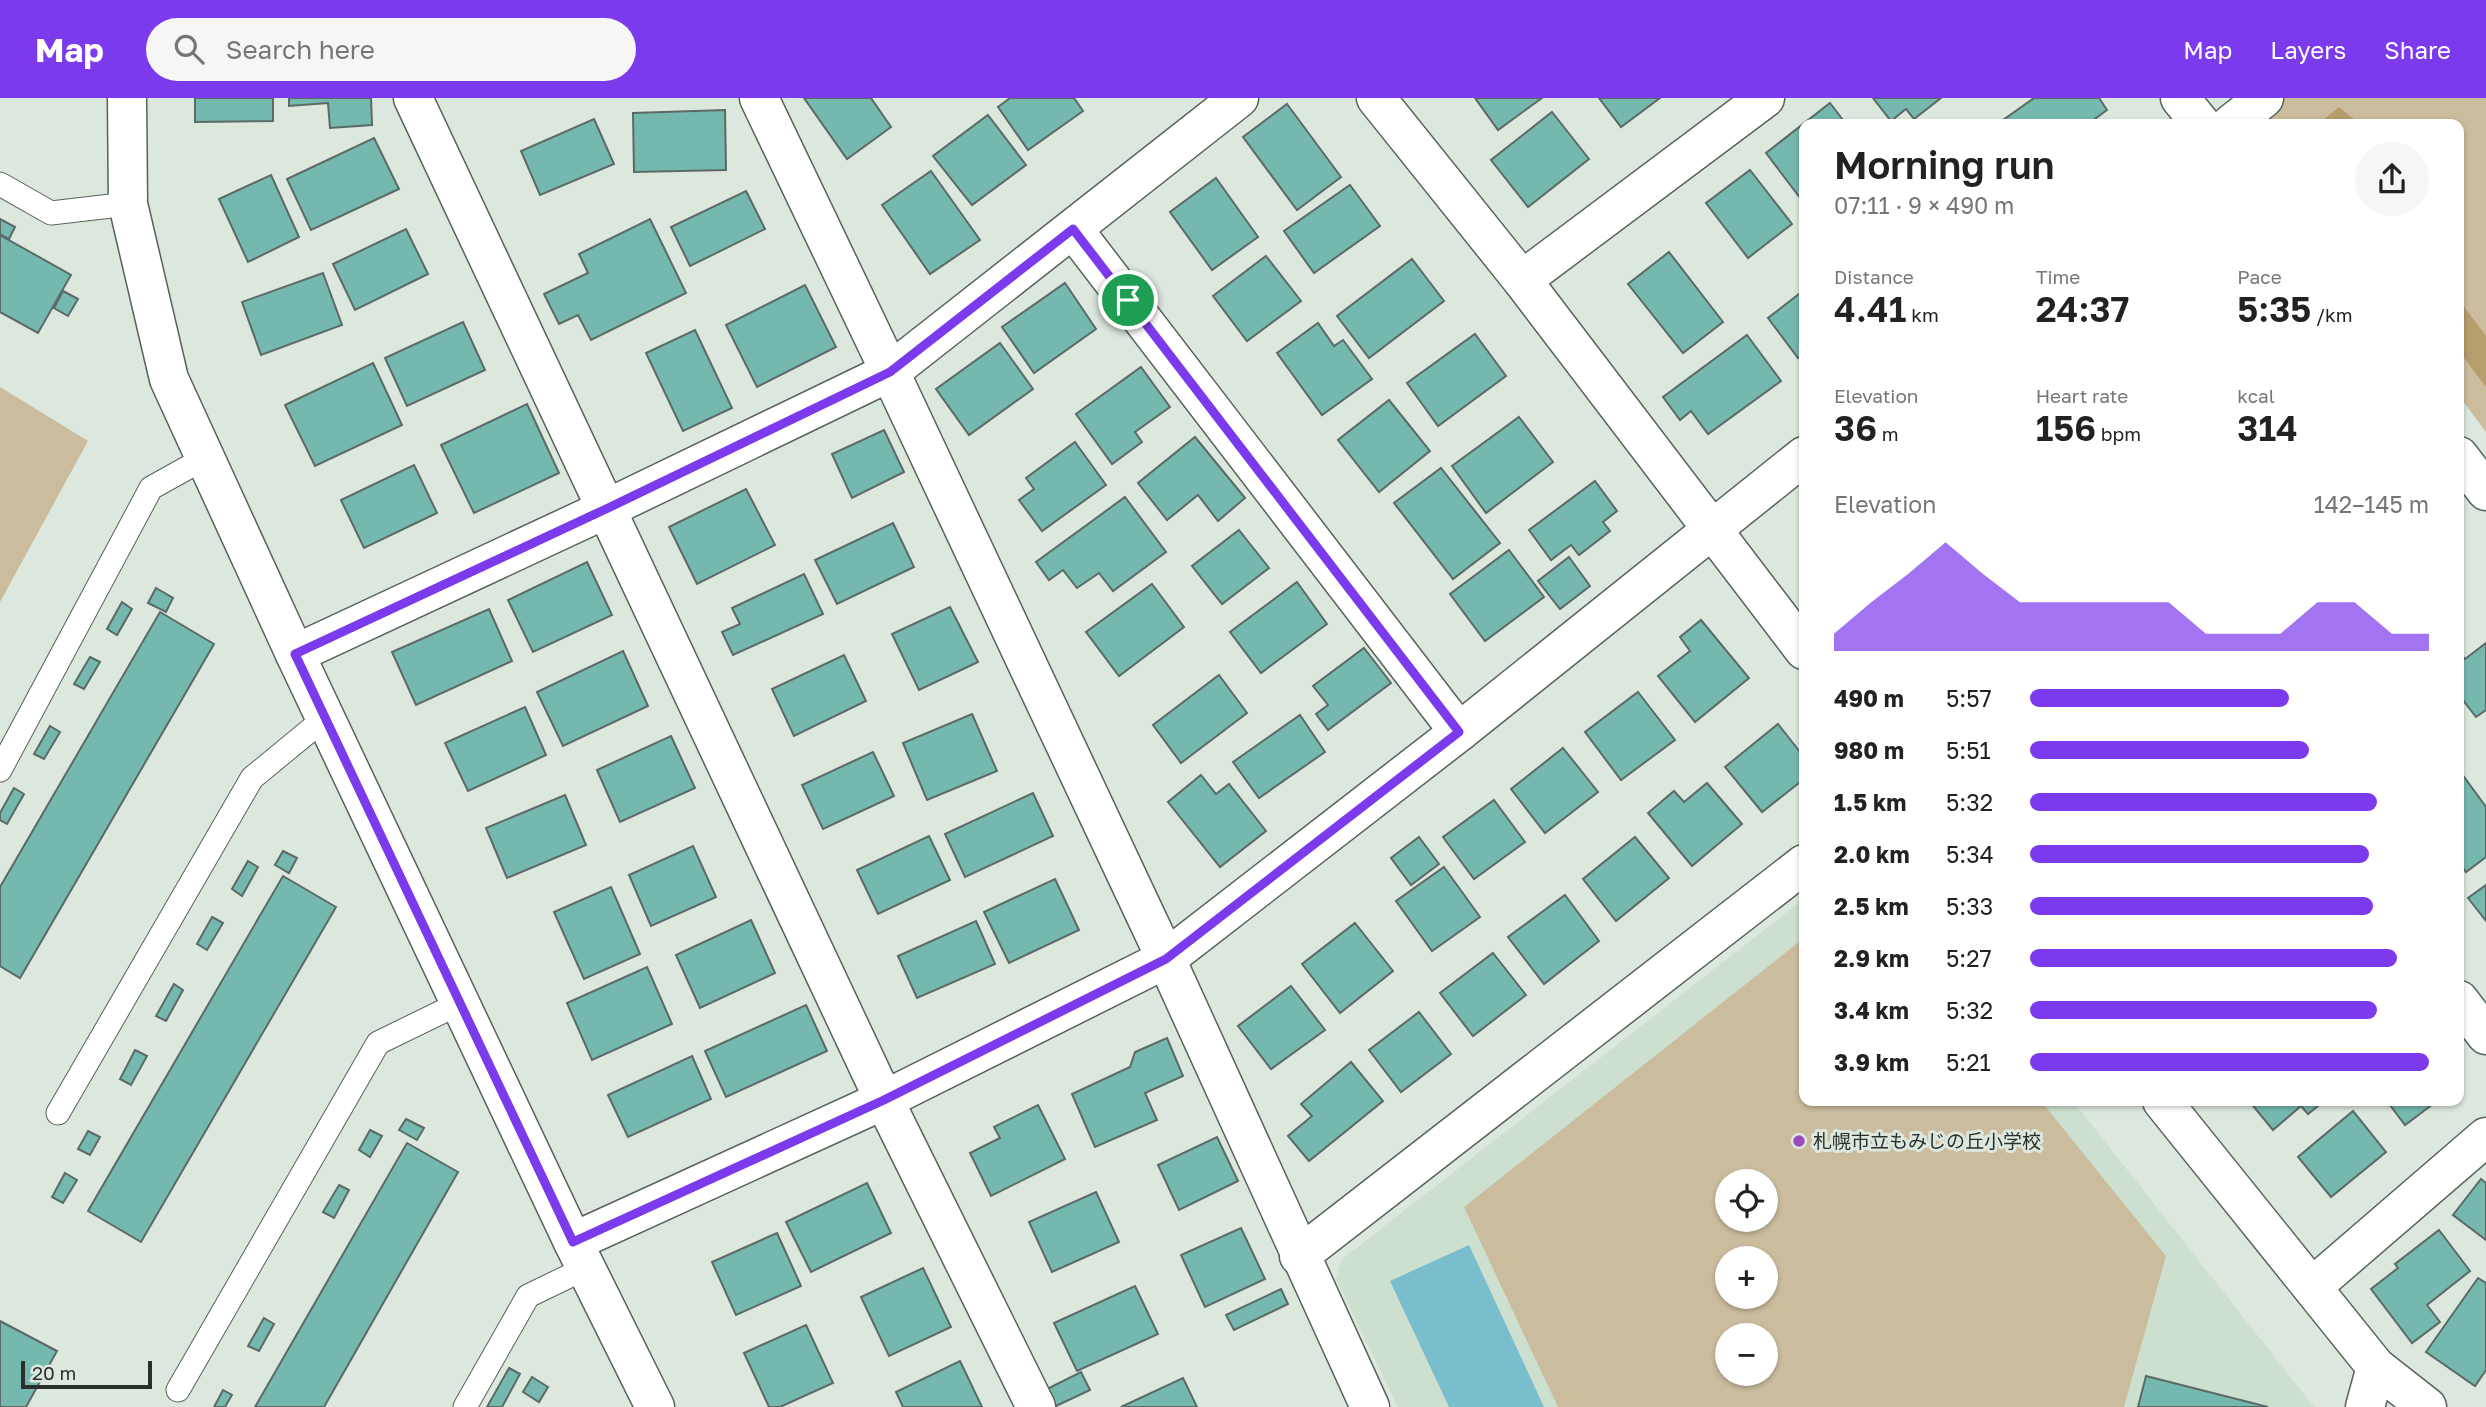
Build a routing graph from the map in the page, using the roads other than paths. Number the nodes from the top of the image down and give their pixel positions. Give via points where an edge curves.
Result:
1 (127, 98) edge
2 (413, 98) edge
3 (759, 98) edge
4 (1239, 98) edge
5 (1376, 98) edge
6 (2180, 98) edge
7 (2264, 98) edge
8 (1757, 100) edge
9 (2197, 119) edge
10 (2237, 119) edge
11 (0, 184) edge
12 (128, 204) junction
13 (1073, 229) junction
14 (1522, 280) junction
15 (890, 372) junction
16 (205, 458) junction
17 (1799, 460) edge
18 (2464, 462) edge
19 (2486, 491) edge
20 (606, 509) junction
21 (1712, 530) junction
22 (1799, 643) edge
23 (295, 654) junction
24 (325, 718) junction
25 (1459, 732) junction
26 (0, 770) edge
27 (1799, 868) edge
28 (1166, 959) junction
29 (460, 1003) junction
30 (2464, 1006) edge
31 (2486, 1035) edge
32 (884, 1100) junction
33 (2166, 1106) edge
34 (58, 1112) dead end
35 (2486, 1137) edge
36 (580, 1255) junction
37 (1299, 1256) junction
38 (2312, 1287) junction
39 (2376, 1367) junction
40 (178, 1390) dead end
41 (465, 1407) edge
42 (655, 1407) edge
43 (1036, 1407) edge
44 (1370, 1407) edge
45 (2365, 1407) edge
46 (2427, 1407) edge

1 - 12 street
2 - 20 street
3 - 15 street
4 - 13 street
5 - 14 street
6 - 9 street
7 - 10 street
8 - 14 street
11 - 12 lane via 51,213
12 - 16 street via 169,379
13 - 15 street
13 - 25 street
14 - 21 street
15 - 20 street
15 - 28 street
16 - 23 street
16 - 26 lane via 151,488
17 - 21 street
18 - 19 street
20 - 23 street
20 - 32 street
21 - 22 street
21 - 25 street
23 - 24 street
24 - 29 street
24 - 34 lane via 252,778
25 - 28 street
27 - 37 street
28 - 32 street
28 - 37 street
29 - 36 street
29 - 40 lane via 378,1044
30 - 31 street
32 - 36 street
32 - 43 street
33 - 38 street
35 - 38 street
36 - 41 lane via 528,1296
36 - 42 street
37 - 44 street
38 - 39 street
39 - 45 street
39 - 46 street

